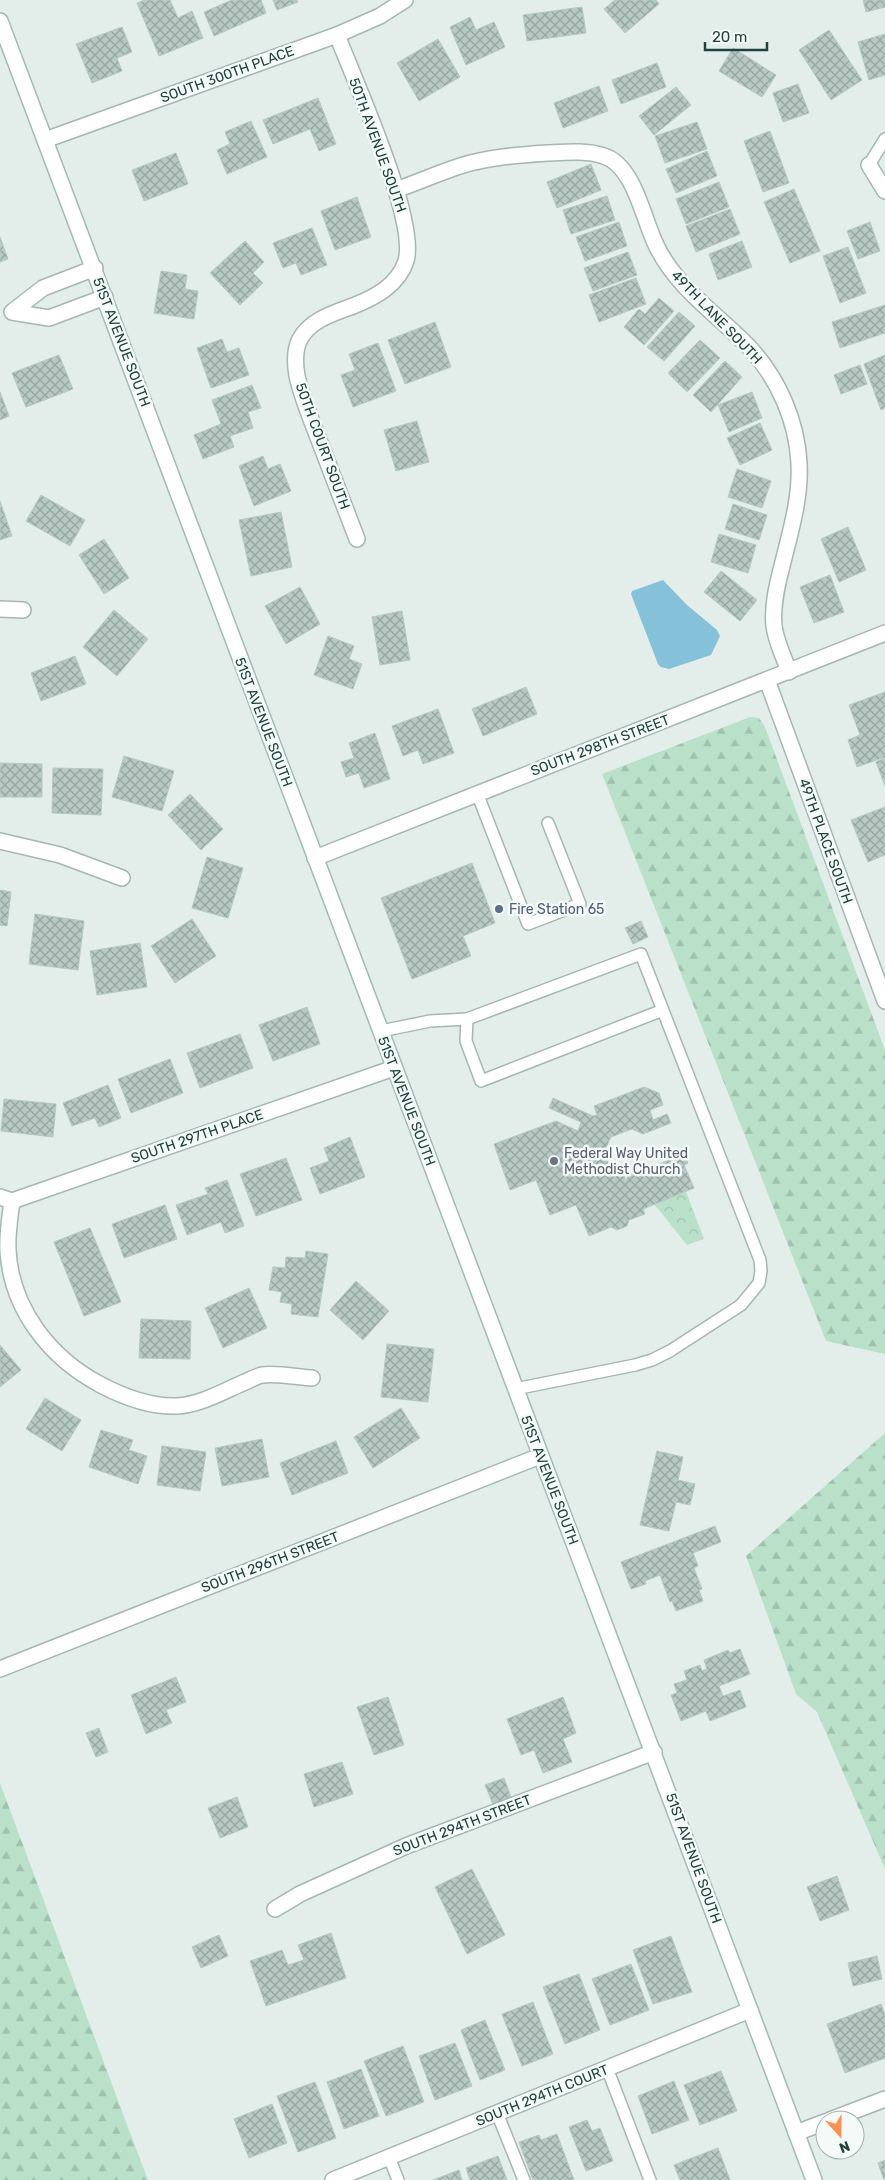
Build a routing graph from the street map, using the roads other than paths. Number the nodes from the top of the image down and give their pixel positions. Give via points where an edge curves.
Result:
1 (405, 0) edge
2 (0, 21) edge
3 (337, 35) junction
4 (885, 139) edge
5 (45, 140) junction
6 (869, 165) joint
7 (396, 190) junction
8 (885, 191) edge
9 (94, 268) junction
10 (105, 297) junction
11 (6, 314) edge
12 (296, 352) joint
13 (357, 539) dead end
14 (0, 609) edge
15 (23, 610) dead end
16 (885, 633) edge
17 (789, 672) junction
18 (767, 680) junction
19 (477, 793) junction
20 (548, 823) dead end
21 (0, 841) edge
22 (316, 858) junction
23 (122, 878) dead end
24 (885, 1002) edge
25 (663, 1010) junction
26 (467, 1019) junction
27 (381, 1031) junction
28 (394, 1068) junction
29 (6, 1199) edge
30 (312, 1378) dead end
31 (515, 1390) junction
32 (540, 1456) junction
33 (0, 1669) edge
34 (654, 1752) junction
35 (276, 1909) dead end
36 (750, 2010) junction
37 (607, 2068) junction
38 (885, 2099) edge
39 (856, 2110) edge
40 (497, 2113) junction
41 (815, 2126) edge
42 (796, 2133) junction
43 (389, 2157) junction
44 (334, 2180) edge
45 (398, 2180) edge
46 (524, 2180) edge
47 (650, 2180) edge
48 (814, 2180) edge

1 - 3 street, SOUTH 300TH PLACE via 380,16
2 - 5 street, 51ST AVENUE SOUTH
3 - 5 street, SOUTH 300TH PLACE
3 - 7 street, 50TH AVENUE SOUTH
4 - 6 lane
5 - 9 street, 51ST AVENUE SOUTH
6 - 8 street
7 - 12 street, 50TH AVENUE SOUTH via 405,222 407,259 397,279 381,292 312,325 299,341
7 - 17 street, 49TH LANE SOUTH via 461,166 512,156 585,152 603,155 620,166 631,183 654,242 668,266 749,347 770,373 784,401 797,448 798,486 777,585 774,615 776,635
9 - 10 street, 51ST AVENUE SOUTH
9 - 11 street via 43,288
10 - 11 street via 49,318
10 - 22 street, 51ST AVENUE SOUTH
12 - 13 street, 50TH COURT SOUTH via 301,391
14 - 15 street
16 - 17 street, SOUTH 298TH STREET
17 - 18 street, SOUTH 298TH STREET
18 - 19 street, SOUTH 298TH STREET
18 - 24 street, 49TH PLACE SOUTH
19 - 20 lane via 528,924 580,904
19 - 22 street, SOUTH 298TH STREET
21 - 23 street via 60,855
22 - 27 street, 51ST AVENUE SOUTH
25 - 26 lane via 641,954
25 - 26 lane via 481,1081 466,1041
25 - 31 lane via 760,1260 759,1283 741,1305 726,1316 652,1360
26 - 27 lane via 430,1021
27 - 28 street, 51ST AVENUE SOUTH
28 - 29 street, SOUTH 297TH PLACE
28 - 31 street, 51ST AVENUE SOUTH
29 - 30 street via 8,1253 25,1312 47,1343 96,1382 134,1399 178,1406 263,1375
31 - 32 street, 51ST AVENUE SOUTH
32 - 33 street, SOUTH 296TH STREET
32 - 34 street, 51ST AVENUE SOUTH
34 - 35 street, SOUTH 294TH STREET via 406,1846 309,1890
34 - 36 street, 51ST AVENUE SOUTH
36 - 37 street, SOUTH 294TH COURT
36 - 42 street, 51ST AVENUE SOUTH
37 - 40 street, SOUTH 294TH COURT
37 - 47 lane
38 - 39 street
40 - 43 street, SOUTH 294TH COURT
40 - 46 lane
41 - 42 street
42 - 48 street, 51ST AVENUE SOUTH
43 - 44 street, SOUTH 294TH COURT
43 - 45 lane

